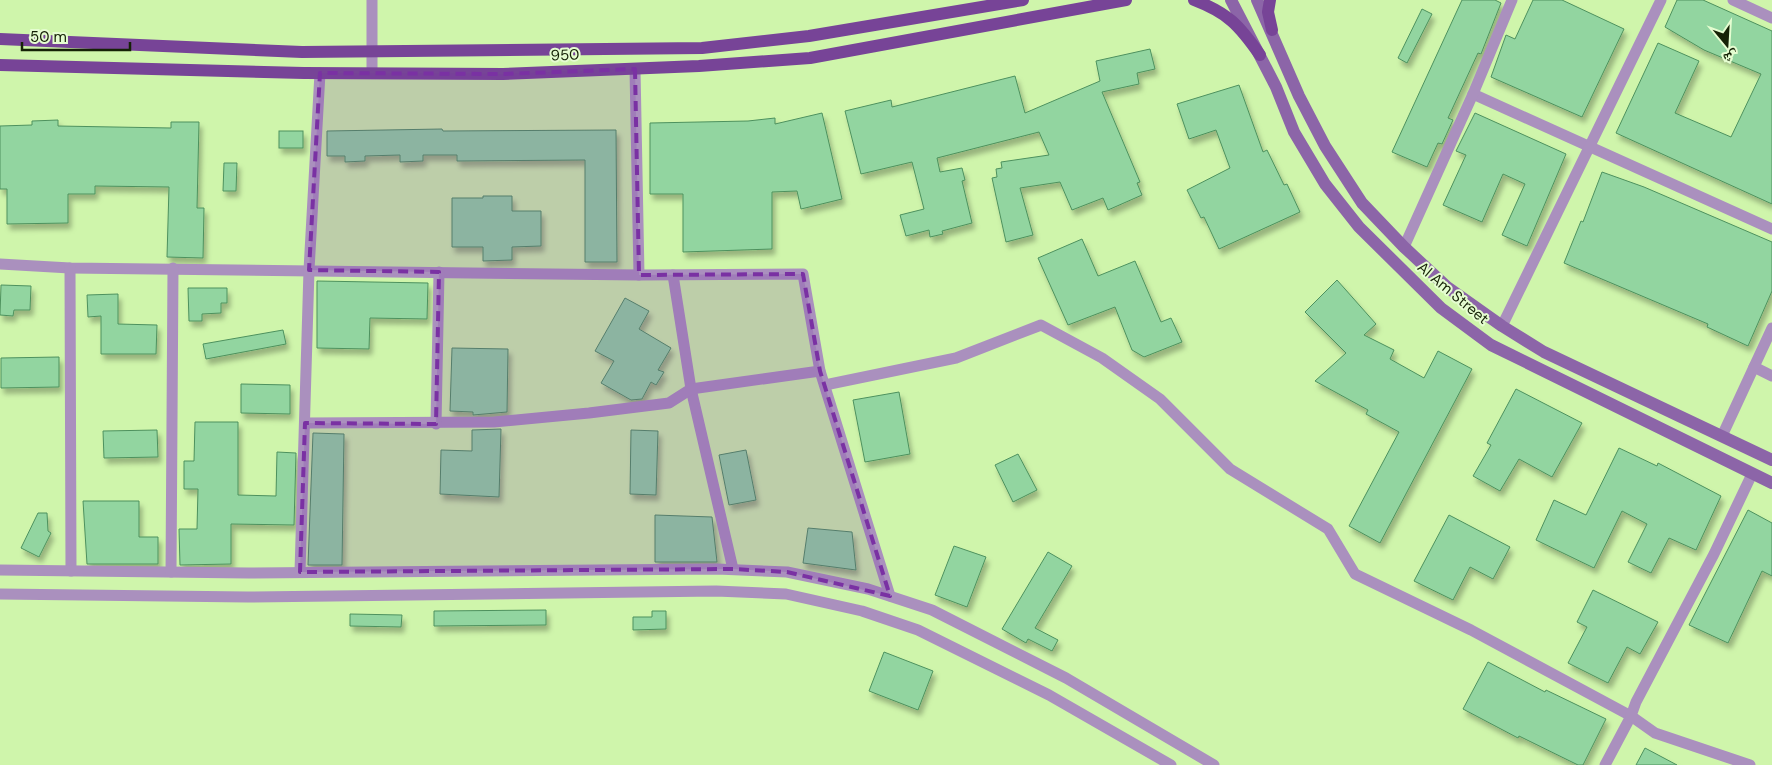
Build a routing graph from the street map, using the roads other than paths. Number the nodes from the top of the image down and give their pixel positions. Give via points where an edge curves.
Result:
1 (372, 0) edge
2 (1023, 0) edge
3 (1126, 0) edge
4 (1194, 0) edge
5 (1231, 0) edge
6 (1257, 0) edge
7 (1270, 0) edge
8 (1512, 0) edge
9 (1661, 0) edge
10 (1733, 0) edge
11 (1772, 18) edge
12 (1272, 30) junction
13 (0, 38) edge
14 (372, 53) junction
15 (1260, 55) junction
16 (0, 65) edge
17 (635, 69) junction
18 (320, 73) junction
19 (372, 73) junction
20 (1474, 94) junction
21 (1589, 148) junction
22 (1772, 229) edge
23 (1404, 246) junction
24 (0, 264) edge
25 (70, 268) junction
26 (173, 268) junction
27 (309, 270) junction
28 (439, 272) junction
29 (639, 275) junction
30 (673, 275) junction
31 (1502, 326) junction
32 (1772, 328) edge
33 (1754, 367) junction
34 (820, 371) junction
35 (1772, 376) edge
36 (824, 385) junction
37 (690, 388) junction
38 (305, 423) junction
39 (436, 424) junction
40 (1722, 436) junction
41 (1772, 460) edge
42 (1752, 474) junction
43 (1772, 483) edge
44 (733, 569) junction
45 (0, 570) edge
46 (71, 571) junction
47 (171, 572) junction
48 (300, 572) junction
49 (0, 594) edge
50 (890, 596) junction
51 (1632, 716) junction
52 (1171, 765) edge
53 (1214, 765) edge
54 (1605, 765) edge
55 (1750, 765) edge

1 - 14 street
2 - 14 main road, 950 via 809,36 702,48
3 - 17 main road, 950 / 950 via 810,58
4 - 15 main road via 1217,9 1242,29
5 - 15 main road, Al Am Street
6 - 12 main road, Al Am Street
7 - 12 main road via 1268,12
8 - 20 street
9 - 21 street
10 - 11 street
12 - 23 main road, Al Am Street via 1299,96 1325,146 1362,203
13 - 14 main road, 950
14 - 19 street
15 - 42 main road, Al Am Street via 1294,132 1325,184 1358,227 1441,308 1491,345
16 - 18 main road, 950 / 950
17 - 19 main road, 950 / 950 via 503,74
17 - 29 street
18 - 19 main road, 950 / 950
18 - 27 street
20 - 21 street
20 - 23 street
21 - 22 street
21 - 31 street
23 - 31 main road, Al Am Street via 1447,287
24 - 25 street
25 - 26 street
25 - 46 street
26 - 27 street
26 - 47 street
27 - 28 street
27 - 38 street
28 - 29 street
28 - 39 street
29 - 30 street
30 - 34 street via 803,274
30 - 37 street
31 - 40 main road, Al Am Street via 1544,352
32 - 33 street
33 - 35 street
33 - 40 street
34 - 36 street
34 - 37 street
36 - 50 street
36 - 51 street via 956,358 1041,325 1102,358 1160,399 1230,469 1328,530 1355,574 1471,630
37 - 39 street via 669,404 494,422
37 - 44 street
38 - 39 street
38 - 48 street
40 - 41 main road, Al Am Street
42 - 43 main road, Al Am Street
42 - 51 street via 1636,702
44 - 48 street
44 - 50 street via 786,572
45 - 46 street
46 - 47 street
47 - 48 street
49 - 52 street via 247,597 716,591 786,594 862,611 918,630 1050,695
50 - 53 street via 932,610 1066,678
51 - 54 street
51 - 55 street via 1655,733

